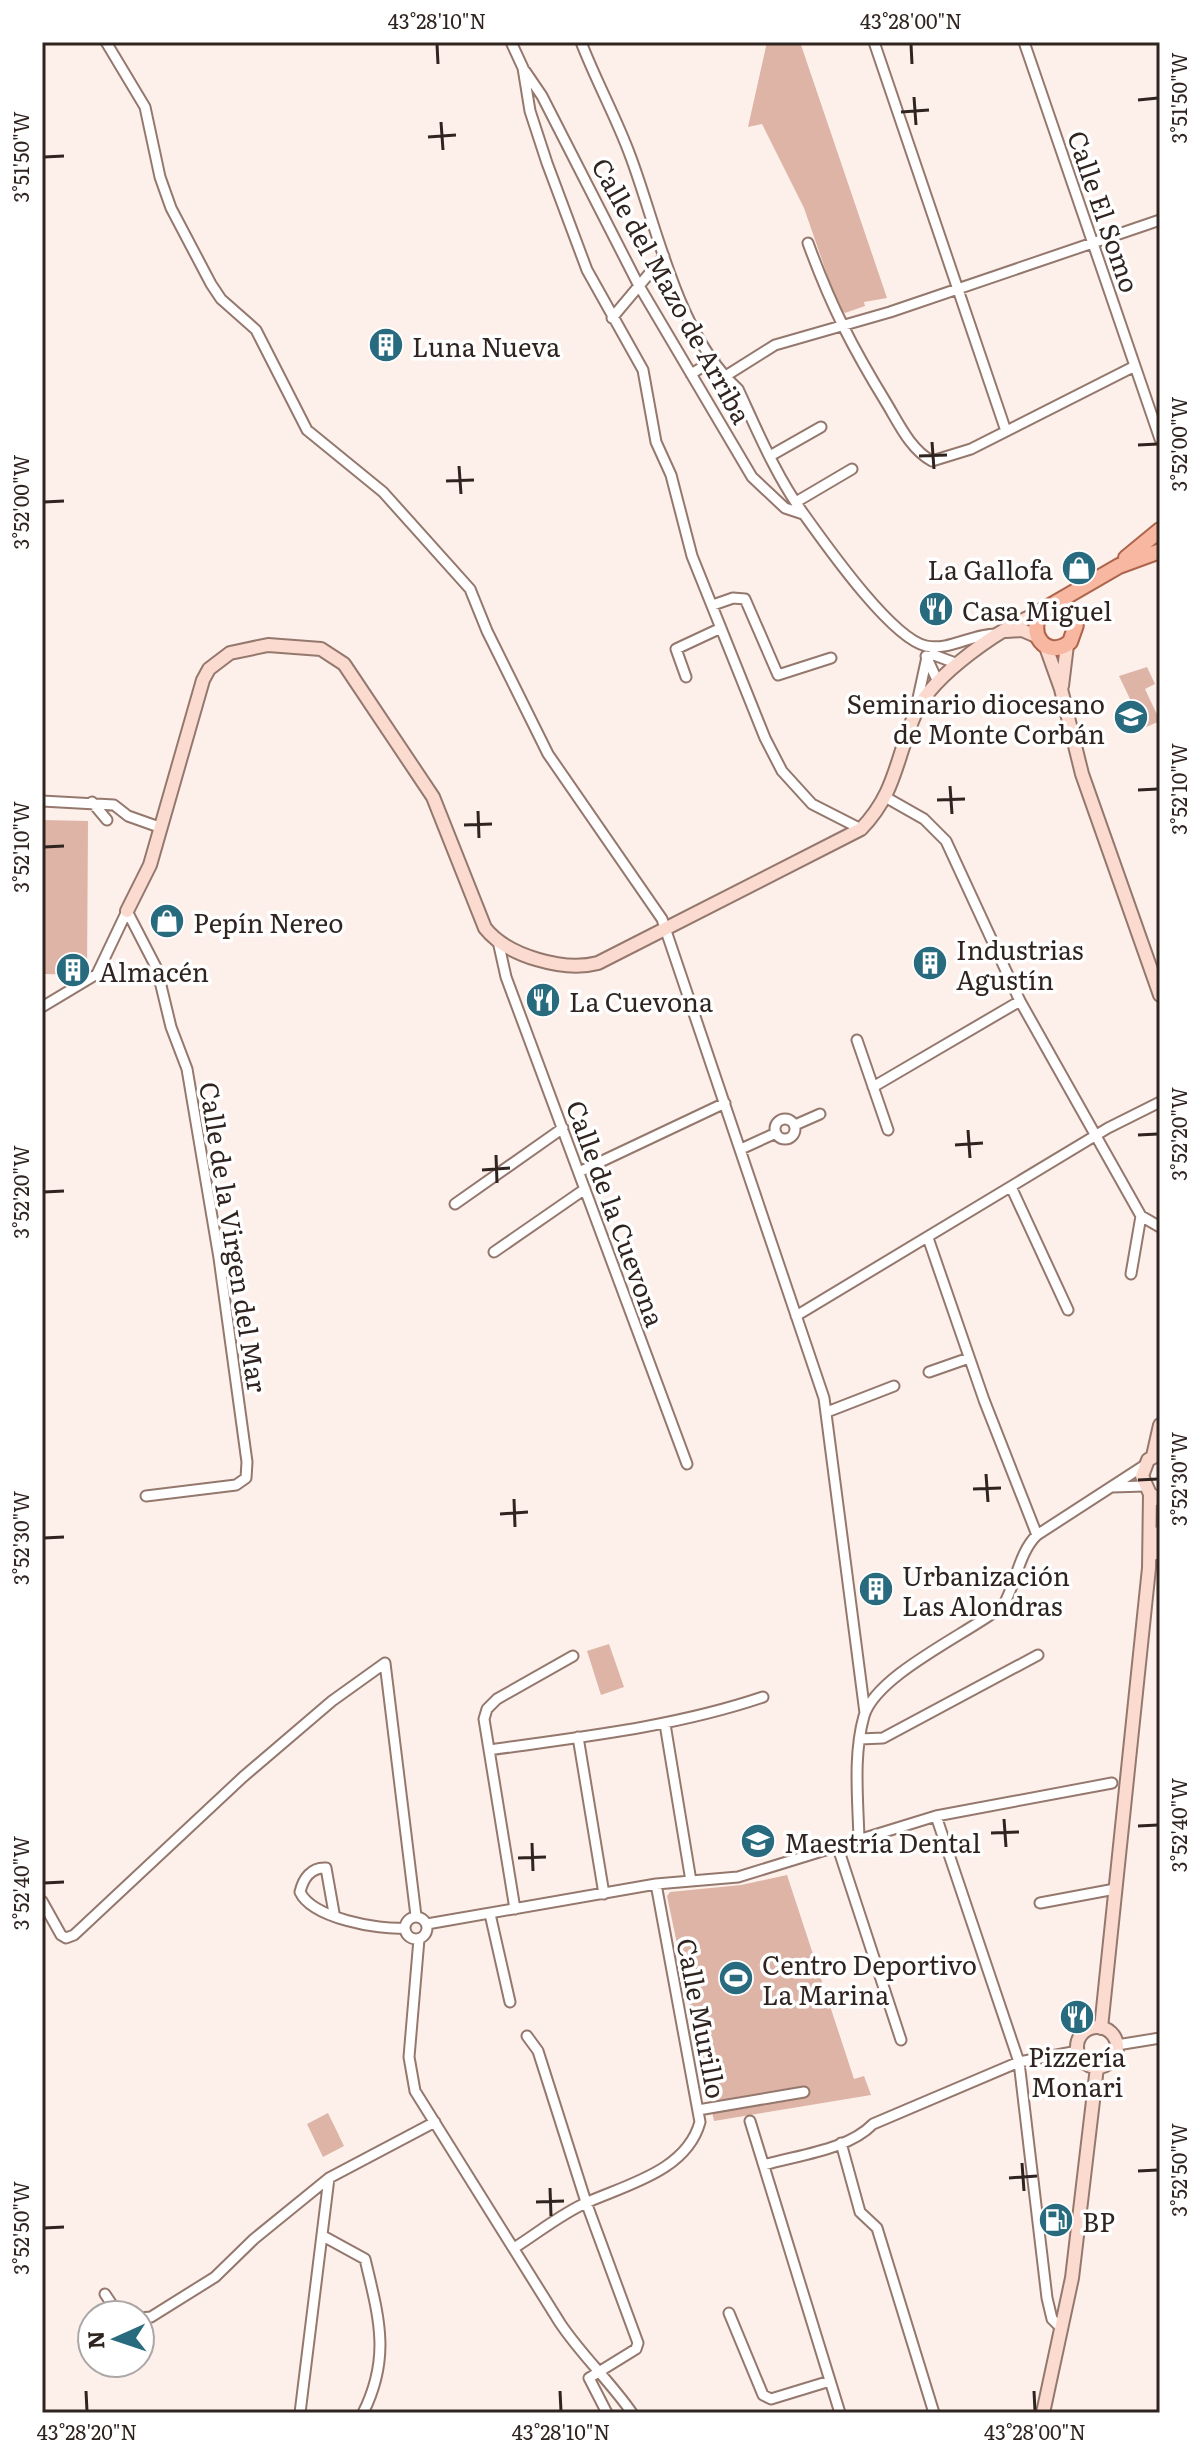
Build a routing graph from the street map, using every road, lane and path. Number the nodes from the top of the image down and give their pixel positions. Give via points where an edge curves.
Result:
1 (106, 42) edge
2 (511, 42) edge
3 (581, 42) edge
4 (874, 42) edge
5 (1024, 42) edge
6 (523, 68) junction
7 (1160, 220) edge
8 (808, 243) dead end
9 (1092, 244) junction
10 (664, 256) junction
11 (638, 284) junction
12 (958, 289) junction
13 (612, 318) junction
14 (840, 327) junction
15 (714, 360) junction
16 (1135, 366) junction
17 (691, 374) junction
18 (724, 377) junction
19 (821, 427) dead end
20 (1006, 431) junction
21 (1160, 439) edge
22 (770, 456) junction
23 (852, 469) dead end
24 (796, 502) junction
25 (803, 514) junction
26 (1160, 530) edge
27 (1160, 551) edge
28 (1119, 566) junction
29 (1085, 589) junction
30 (713, 605) junction
31 (1055, 606) junction
32 (1040, 613) junction
33 (1073, 618) junction
34 (721, 628) junction
35 (1002, 632) junction
36 (914, 641) junction
37 (1041, 641) junction
38 (1067, 645) junction
39 (927, 657) junction
40 (831, 658) dead end
41 (958, 664) junction
42 (686, 677) dead end
43 (938, 682) junction
44 (1061, 689) junction
45 (915, 715) junction
46 (887, 798) junction
47 (42, 801) edge
48 (92, 802) junction
49 (107, 820) dead end
50 (159, 827) junction
51 (861, 829) junction
52 (127, 911) junction
53 (665, 929) junction
54 (498, 941) junction
55 (521, 951) junction
56 (506, 977) junction
57 (1160, 995) edge
58 (1020, 1001) junction
59 (42, 1007) edge
60 (857, 1040) dead end
61 (873, 1087) junction
62 (1160, 1102) edge
63 (725, 1103) junction
64 (820, 1114) dead end
65 (563, 1128) junction
66 (888, 1130) dead end
67 (1096, 1137) junction
68 (741, 1149) junction
69 (579, 1172) junction
70 (585, 1189) junction
71 (1012, 1189) junction
72 (455, 1204) dead end
73 (1141, 1216) junction
74 (1160, 1227) edge
75 (928, 1238) junction
76 (494, 1252) dead end
77 (1131, 1274) dead end
78 (1068, 1310) dead end
79 (796, 1316) junction
80 (969, 1358) junction
81 (929, 1372) dead end
82 (894, 1386) dead end
83 (827, 1412) junction
84 (1160, 1425) edge
85 (1152, 1458) edge
86 (687, 1464) dead end
87 (1112, 1487) junction
88 (1151, 1493) edge
89 (146, 1496) dead end
90 (1160, 1532) edge
91 (1037, 1535) junction
92 (1149, 1568) junction
93 (1038, 1655) dead end
94 (573, 1656) dead end
95 (861, 1674) junction
96 (883, 1686) junction
97 (763, 1697) dead end
98 (865, 1713) junction
99 (665, 1724) junction
100 (578, 1737) junction
101 (860, 1739) junction
102 (489, 1750) junction
103 (1112, 1783) dead end
104 (936, 1816) junction
105 (859, 1840) junction
106 (838, 1848) junction
107 (691, 1881) junction
108 (656, 1884) junction
109 (1115, 1889) junction
110 (604, 1894) junction
111 (42, 1901) edge
112 (1040, 1903) dead end
113 (515, 1909) junction
114 (334, 1913) junction
115 (490, 1914) junction
116 (416, 1916) junction
117 (427, 1924) junction
118 (405, 1928) junction
119 (419, 1939) junction
120 (510, 2002) dead end
121 (1101, 2028) junction
122 (527, 2036) dead end
123 (1160, 2038) edge
124 (901, 2040) dead end
125 (1117, 2045) junction
126 (1078, 2051) junction
127 (1019, 2062) junction
128 (1097, 2067) junction
129 (804, 2092) dead end
130 (698, 2110) junction
131 (750, 2121) dead end
132 (435, 2122) junction
133 (841, 2143) junction
134 (764, 2165) junction
135 (329, 2178) junction
136 (586, 2202) junction
137 (323, 2236) junction
138 (514, 2248) junction
139 (105, 2294) dead end
140 (108, 2299) edge
141 (729, 2313) dead end
142 (156, 2314) edge
143 (1062, 2329) junction
144 (602, 2373) junction
145 (830, 2381) junction
146 (300, 2413) edge
147 (363, 2413) edge
148 (607, 2413) edge
149 (632, 2413) edge
150 (840, 2413) edge
151 (934, 2413) edge
152 (1043, 2413) edge

1 - 53 street via 145,107 171,208 221,299 256,330 307,430 383,492 470,589 548,754
2 - 6 street, Calle del Mazo de Arriba
3 - 10 street via 631,157
4 - 12 street
5 - 9 street, Calle El Somo
6 - 11 street, Calle del Mazo de Arriba
6 - 13 street, Calle del Mazo de Arriba via 547,163 587,270
7 - 9 street
8 - 14 street
9 - 12 street
9 - 16 street, Calle El Somo
10 - 11 street
10 - 15 street
11 - 13 street
11 - 17 street, Calle del Mazo de Arriba
12 - 14 street
12 - 20 street
13 - 30 street, Calle del Mazo de Arriba via 643,370 656,442
14 - 18 street via 775,345
14 - 20 street via 910,441 932,461
15 - 17 street
15 - 18 street
16 - 20 street
16 - 21 street, Calle El Somo
17 - 25 street, Calle del Mazo de Arriba via 752,477 785,508
18 - 22 street via 738,389
19 - 22 street
22 - 24 street
23 - 24 street
24 - 25 street
25 - 36 street via 882,614
26 - 28 main road
27 - 28 main road
28 - 29 main road
29 - 31 main road
29 - 33 main road
30 - 34 street, Calle del Mazo de Arriba
30 - 40 street via 745,599 778,675
31 - 32 main road
31 - 33 main road
32 - 35 main road
32 - 37 main road
33 - 38 main road via 1075,632
34 - 42 street via 676,649
34 - 51 street, Calle del Mazo de Arriba via 782,771 812,804
35 - 36 street via 938,647
35 - 37 main road via 1022,630
35 - 41 main road
36 - 39 street
37 - 38 main road
37 - 44 main road
38 - 44 main road
39 - 41 street
39 - 43 street
39 - 45 street
41 - 43 main road
43 - 45 main road
44 - 57 main road via 1082,774
45 - 46 main road
46 - 51 main road
46 - 58 street via 924,819 946,841
47 - 48 street
48 - 49 street
48 - 50 street via 114,805
50 - 52 main road via 150,865
50 - 54 main road via 209,669 247,648 321,649 344,664 411,760 433,797 485,928
51 - 53 main road
52 - 59 street via 97,974
52 - 89 street, Calle de la Virgen del Mar via 157,969 187,1069 247,1462 246,1478 236,1485
53 - 55 main road via 586,966
53 - 63 street
54 - 55 main road
54 - 56 street, Calle de la Cuevona
55 - 56 street via 506,964
56 - 65 street, Calle de la Cuevona
58 - 61 street
58 - 67 street
60 - 61 street
61 - 66 street
62 - 67 street
63 - 68 street
63 - 69 street
64 - 68 street via 795,1125 789,1138 776,1133
65 - 69 street, Calle de la Cuevona
65 - 72 street
67 - 71 street
67 - 73 street
68 - 79 street
69 - 70 street, Calle de la Cuevona
70 - 76 street
70 - 86 street, Calle de la Cuevona
71 - 75 street
71 - 78 street
73 - 74 street
73 - 77 street
75 - 79 street
75 - 80 street
79 - 83 street
80 - 81 street
80 - 91 street
82 - 83 street
83 - 95 street
84 - 85 main road
85 - 87 street
85 - 88 main road
87 - 88 street
87 - 91 street
88 - 92 main road
90 - 92 main road
91 - 96 street via 1003,1606
92 - 109 main road
93 - 101 street via 883,1738
94 - 102 street via 487,1709
95 - 96 street via 867,1682
95 - 98 street
96 - 98 street
97 - 99 street
98 - 101 street
99 - 100 street
99 - 107 street
100 - 102 street
100 - 110 street
101 - 105 street
102 - 113 street
103 - 104 street
104 - 105 street
104 - 127 street
105 - 106 street
106 - 107 street via 738,1877
106 - 124 street
107 - 108 street
108 - 110 street
108 - 130 street, Calle Murillo
109 - 112 street
109 - 121 main road
110 - 113 street
111 - 116 street via 61,1935 74,1935 243,1777 385,1663
113 - 115 street
114 - 114 street via 329,1875 321,1867 307,1876 300,1892 310,1903
114 - 118 street via 365,1926
115 - 117 street
115 - 120 street
116 - 117 street
116 - 118 street
117 - 119 street
118 - 119 street via 409,1937
119 - 132 street via 409,2070 415,2091
121 - 125 main road
121 - 126 main road via 1083,2033
122 - 136 street via 538,2051
123 - 125 street
125 - 128 main road via 1114,2058
126 - 127 street
126 - 128 main road via 1084,2063
127 - 133 street via 873,2124
127 - 143 street via 1047,2298 1052,2319
128 - 143 main road via 1082,2211
129 - 130 street
130 - 136 street, Calle Murillo via 700,2122 691,2146 633,2186
131 - 134 street
132 - 135 street
132 - 138 street
133 - 134 street
133 - 151 street via 860,2212 877,2228
134 - 145 street
135 - 137 street
135 - 142 street via 215,2277
136 - 138 street, Calle Murillo
136 - 144 street via 638,2343
137 - 146 street
137 - 147 street via 365,2259 372,2289 382,2361
138 - 144 street via 580,2353
139 - 140 street
141 - 145 street via 763,2395 771,2399
143 - 152 main road
144 - 148 street via 589,2378
144 - 149 street
145 - 150 street

